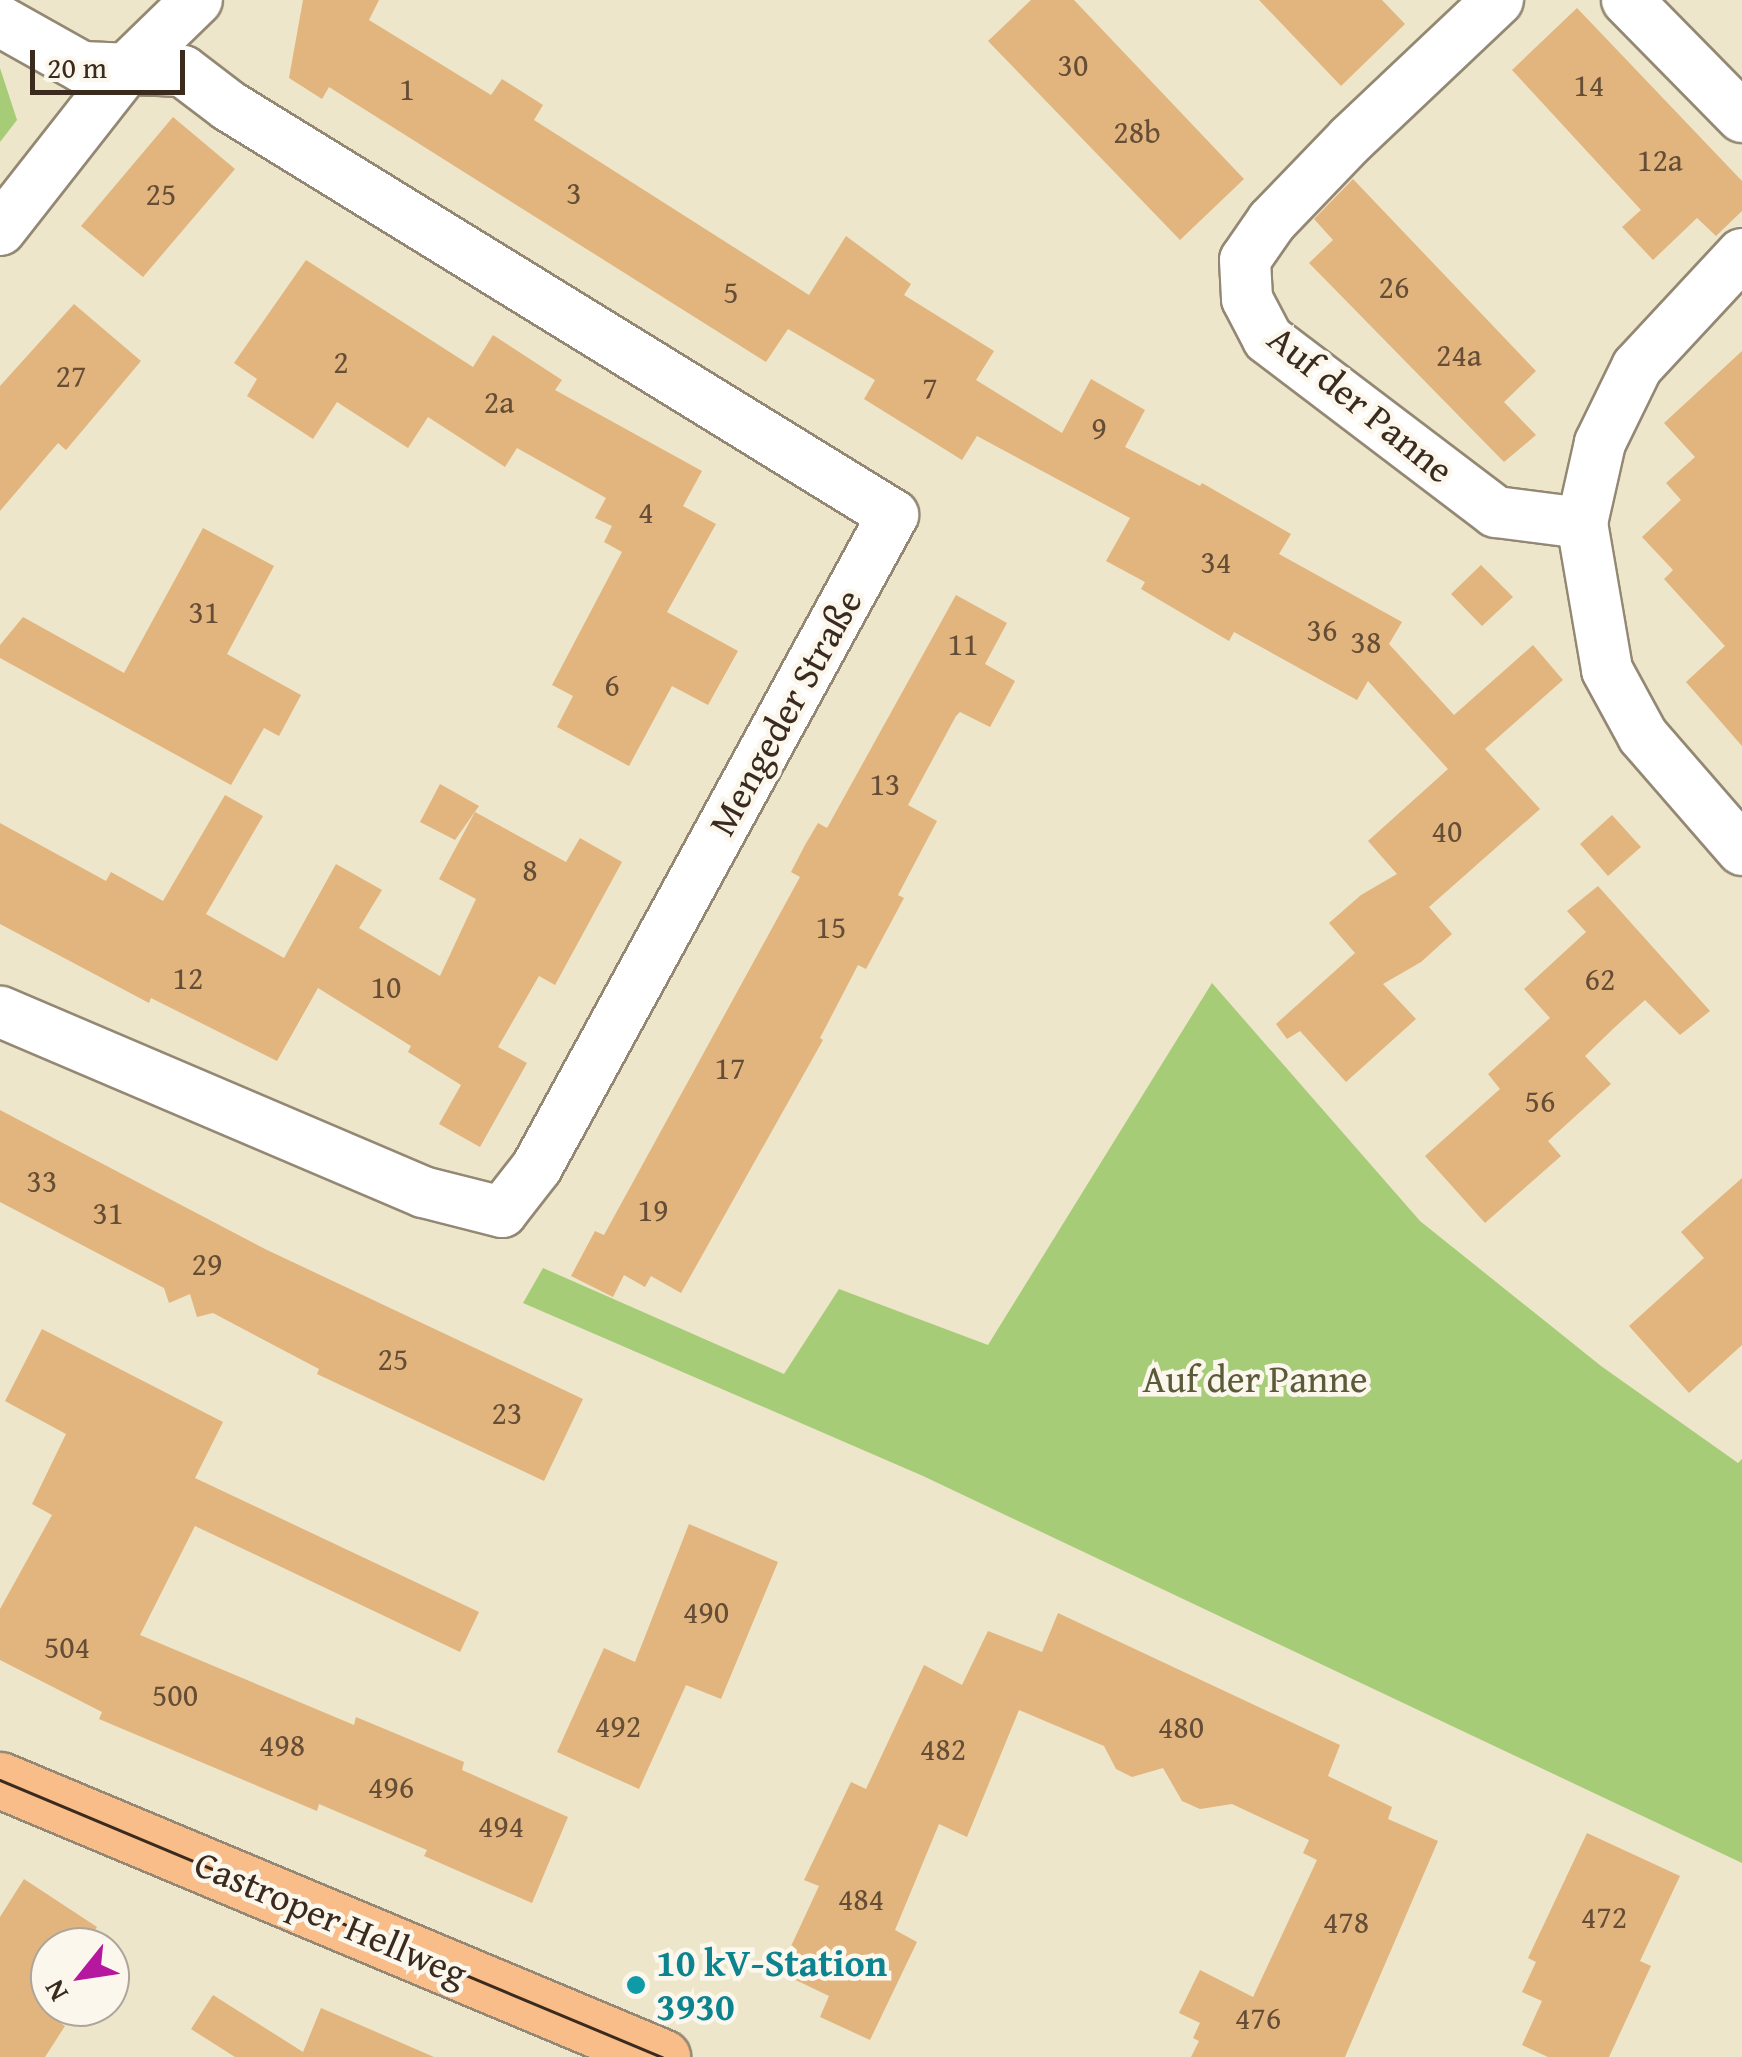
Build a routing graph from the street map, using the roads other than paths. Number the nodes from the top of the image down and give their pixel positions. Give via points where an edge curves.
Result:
1 (196, 0) edge
2 (1498, 0) edge
3 (1627, 0) edge
4 (0, 21) edge
5 (128, 67) junction
6 (1742, 117) edge
7 (0, 230) edge
8 (1742, 254) edge
9 (1582, 523) junction
10 (1742, 850) edge
11 (0, 1012) edge
12 (0, 1780) edge
13 (662, 2057) edge

1 - 5 street
2 - 9 street, Auf der Panne via 1272,221 1244,260 1247,299 1268,339 1496,512
3 - 6 street
4 - 5 street via 82,67
5 - 7 street
5 - 11 street, Mengeder Straße via 182,71 893,515 538,1167 502,1212 423,1192
8 - 9 street via 1637,367 1600,443
9 - 10 street via 1607,670 1643,736
12 - 13 main road, Castroper Hellweg

